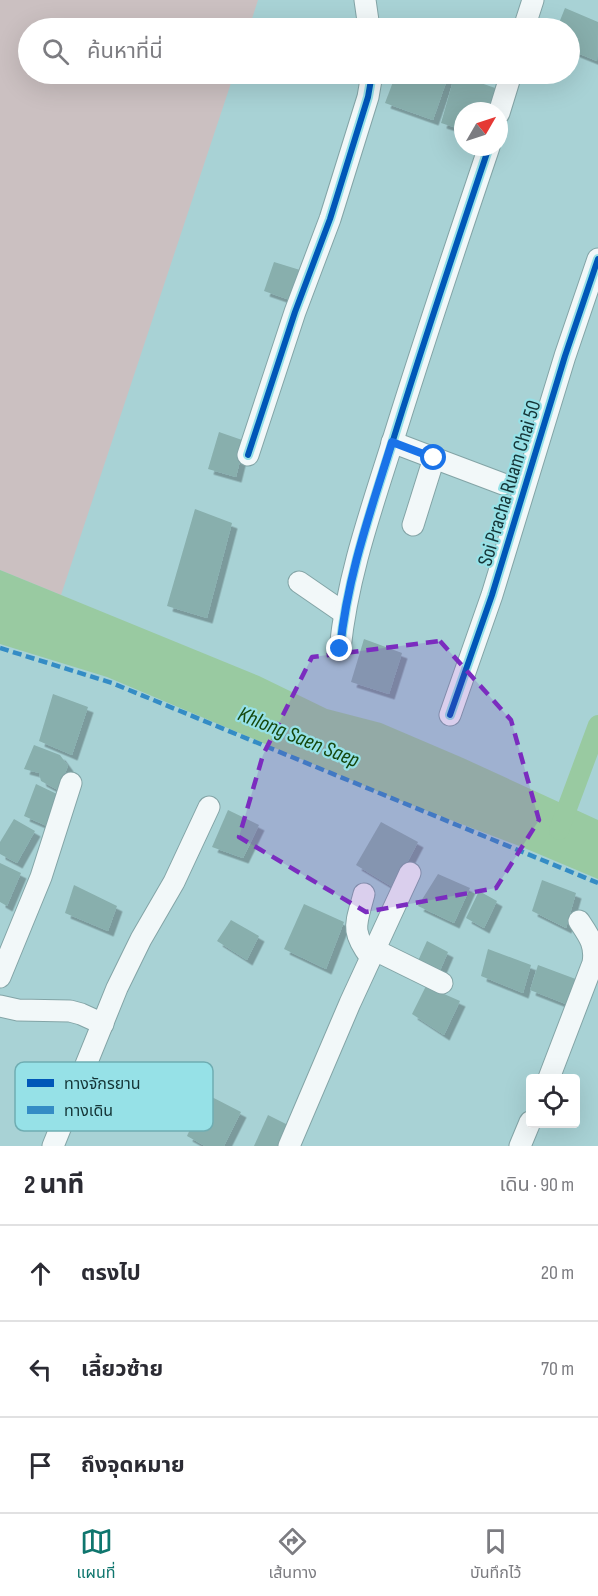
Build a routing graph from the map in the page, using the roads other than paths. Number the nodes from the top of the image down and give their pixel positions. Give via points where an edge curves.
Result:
1 (365, 0) edge
2 (533, 0) edge
3 (368, 18) edge
4 (527, 18) edge
5 (370, 84) edge
6 (508, 84) edge
7 (502, 102) edge
8 (486, 156) edge
9 (598, 259) edge
10 (392, 442) junction
11 (248, 455) dead end
12 (434, 458) junction
13 (503, 484) dead end
14 (413, 525) dead end
15 (299, 582) dead end
16 (344, 613) junction
17 (340, 649) dead end
18 (450, 715) dead end
19 (71, 783) dead end
20 (210, 807) dead end
21 (410, 873) dead end
22 (364, 894) dead end
23 (579, 921) dead end
24 (373, 954) junction
25 (0, 977) edge
26 (442, 983) dead end
27 (0, 1006) edge
28 (103, 1024) junction
29 (87, 1062) edge
30 (551, 1074) edge
31 (528, 1128) edge
32 (59, 1131) edge
33 (53, 1146) edge
34 (289, 1146) edge
35 (520, 1146) edge

1 - 3 street
2 - 4 street
5 - 11 street via 330,219
6 - 7 street
8 - 10 street
9 - 18 street, Soi Pracha Ruam Chai 50
10 - 12 street
10 - 16 street via 354,566
12 - 13 street
12 - 14 street
15 - 16 street
16 - 17 street
19 - 25 street via 41,877
20 - 28 street via 141,939
21 - 24 street
22 - 24 street via 356,933 360,944
23 - 30 street via 593,941 593,963
24 - 26 street
24 - 34 street
27 - 28 street via 70,1011
28 - 29 street
31 - 35 street
32 - 33 street

